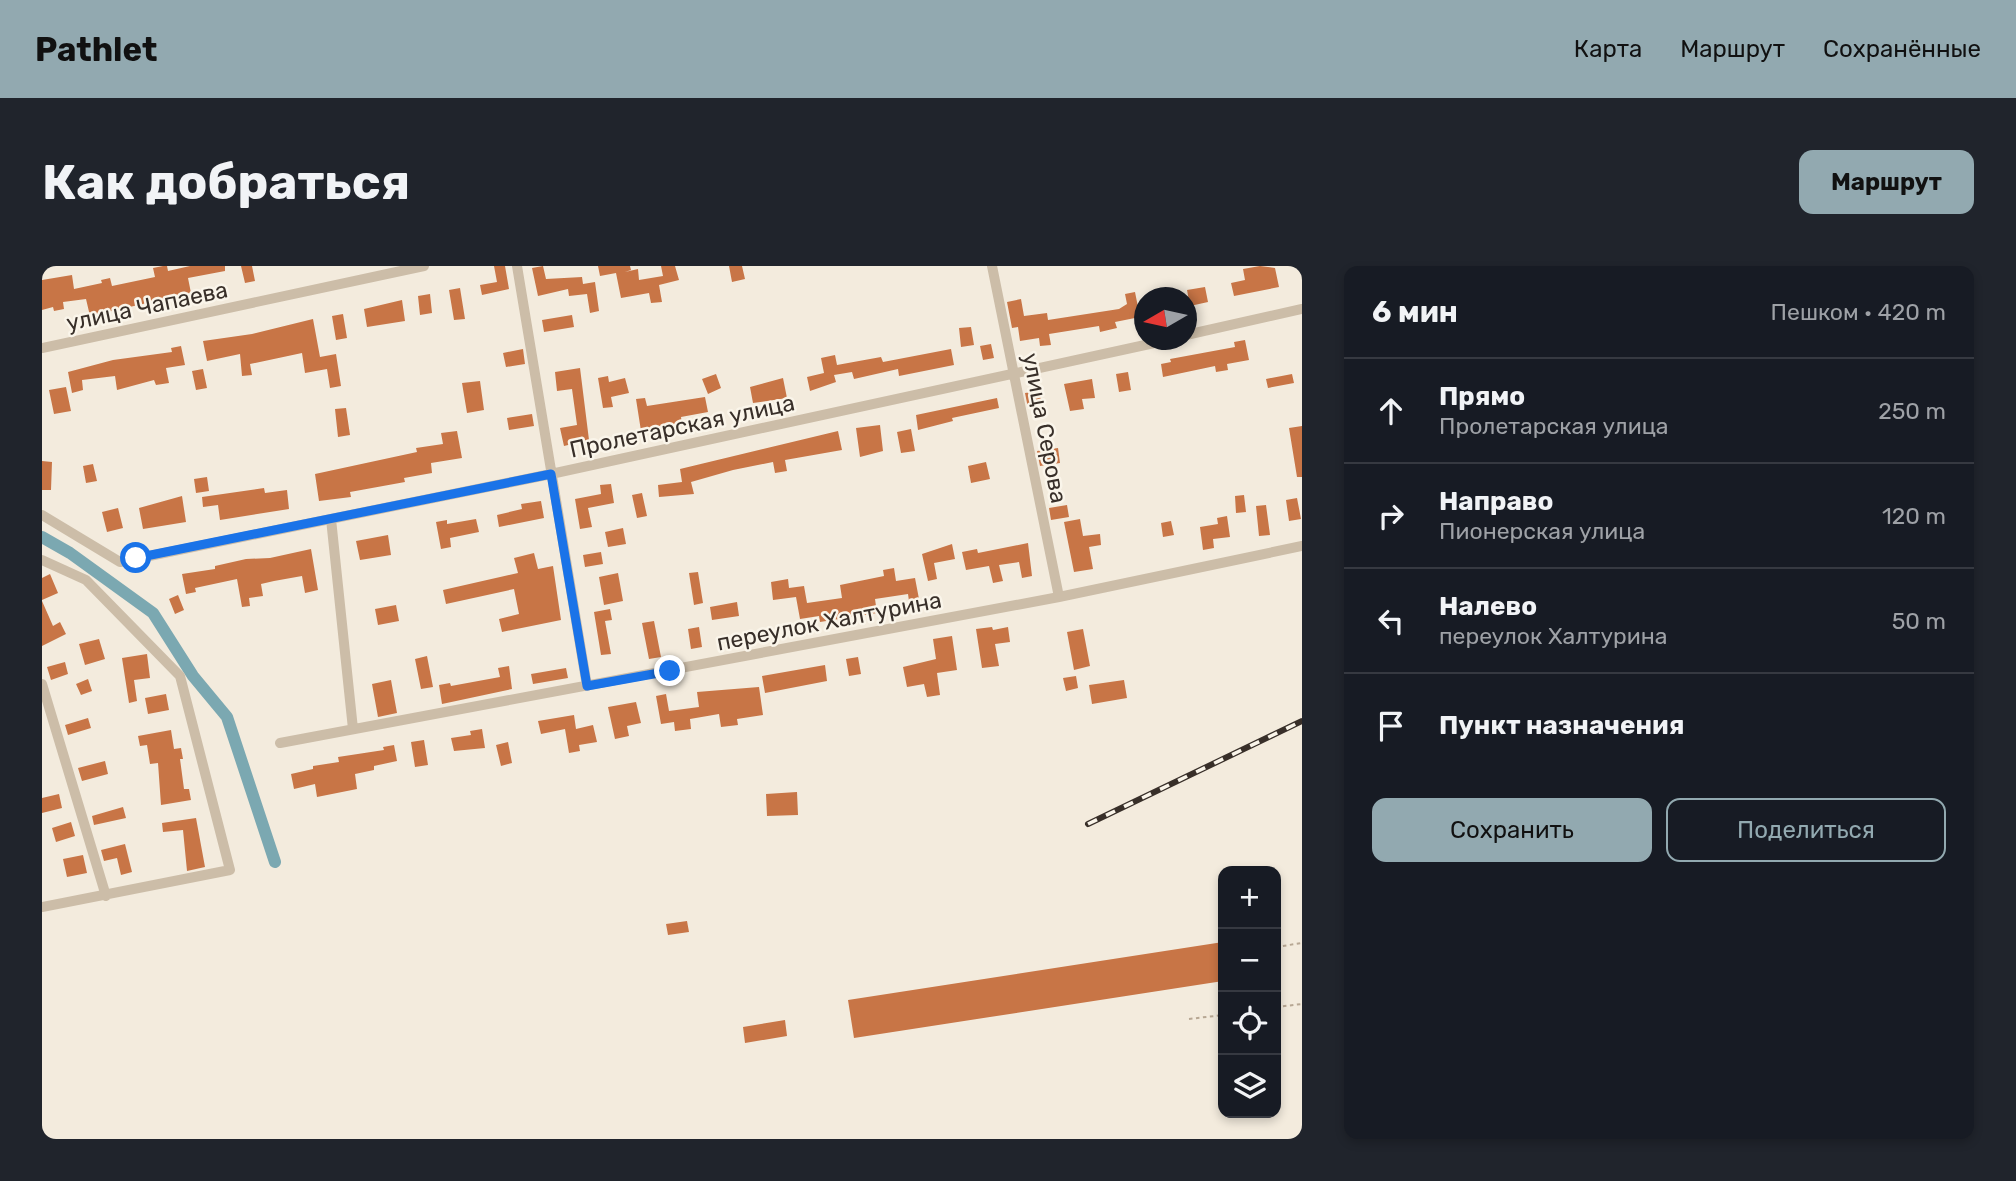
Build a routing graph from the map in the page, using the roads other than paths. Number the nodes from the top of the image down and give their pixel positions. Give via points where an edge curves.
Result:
1 (424, 266) edge
2 (517, 266) edge
3 (992, 266) edge
4 (1302, 309) edge
5 (1197, 333) edge
6 (42, 348) edge
7 (1134, 348) edge
8 (1014, 374) junction
9 (551, 474) junction
10 (42, 515) edge
11 (331, 519) junction
12 (1302, 546) edge
13 (42, 560) edge
14 (1059, 597) junction
15 (42, 684) edge
16 (587, 686) junction
17 (353, 729) junction
18 (280, 743) dead end
19 (106, 896) junction
20 (42, 907) edge

1 - 6 street, улица Чапаева
2 - 9 street
3 - 8 street, улица Серова
4 - 5 street
7 - 8 street, Пролетарская улица
8 - 9 street, Пролетарская улица
8 - 14 street, улица Серова
9 - 11 street, Пролетарская улица
9 - 16 street
10 - 11 street, Пролетарская улица via 120,562
11 - 17 street
12 - 14 street, переулок Халтурина
13 - 19 street via 86,580 180,676 230,870
14 - 16 street, переулок Халтурина
15 - 19 street
16 - 17 street, переулок Халтурина
17 - 18 street, переулок Халтурина
19 - 20 street

